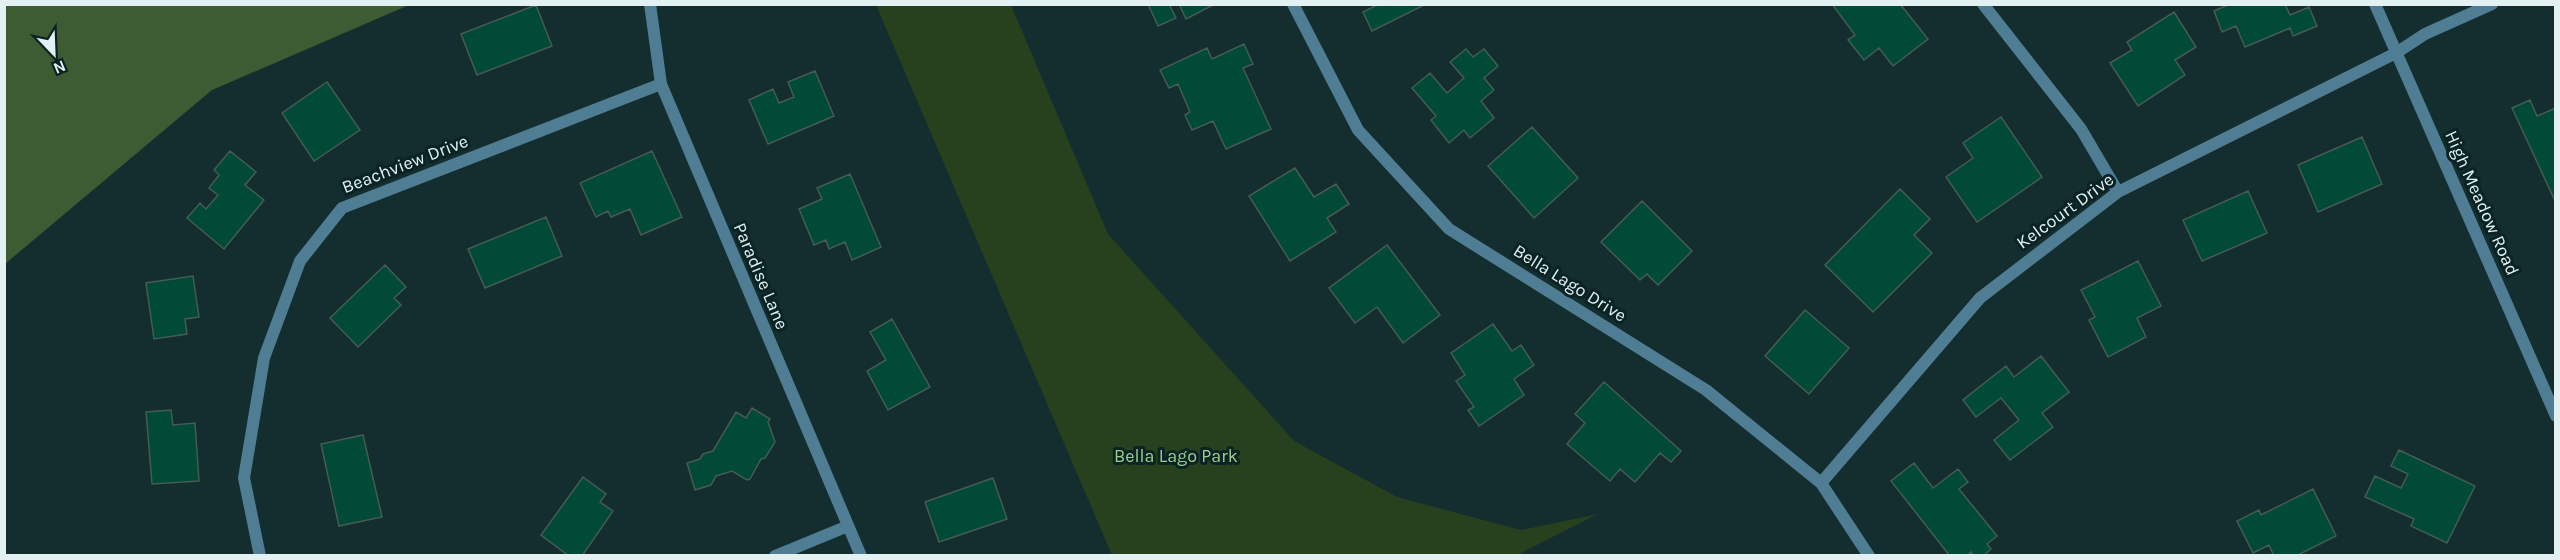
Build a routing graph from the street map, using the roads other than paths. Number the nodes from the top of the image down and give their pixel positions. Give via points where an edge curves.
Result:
1 (650, 4) edge
2 (1293, 4) edge
3 (1983, 4) edge
4 (2375, 4) edge
5 (2492, 4) edge
6 (2396, 53) junction
7 (661, 84) junction
8 (2118, 192) junction
9 (2556, 416) edge
10 (1821, 483) junction
11 (848, 526) junction
12 (260, 555) edge
13 (775, 555) edge
14 (861, 555) edge
15 (1869, 555) edge

1 - 7 street, Paradise Lane
2 - 10 street, Bella Lago Drive via 1358,130 1449,229 1706,390
3 - 8 street via 2081,129
4 - 6 street, High Meadow Road
5 - 6 street, Kelcourt Drive via 2426,34
6 - 8 street, Kelcourt Drive
6 - 9 street, High Meadow Road
7 - 11 street, Paradise Lane
7 - 12 street, Beachview Drive via 342,208 300,261 264,358 244,478
8 - 10 street, Kelcourt Drive via 1980,298
10 - 15 street, Bella Lago Drive
11 - 13 street
11 - 14 street, Paradise Lane

